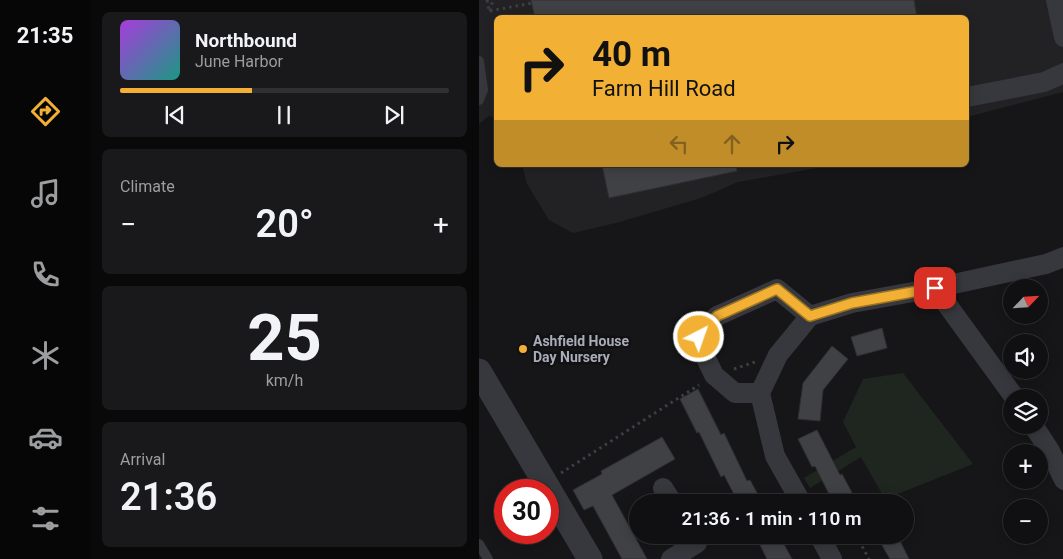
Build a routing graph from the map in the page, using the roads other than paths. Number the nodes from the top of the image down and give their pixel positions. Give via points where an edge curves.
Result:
1 (1056, 0) edge
2 (1063, 31) edge
3 (479, 61) edge
4 (1063, 73) edge
5 (969, 97) edge
6 (479, 100) edge
7 (1063, 257) edge
8 (935, 288) junction
9 (810, 316) junction
10 (479, 371) edge
11 (1008, 389) edge
12 (760, 393) junction
13 (1039, 434) edge
14 (1063, 480) edge
15 (796, 494) edge
16 (479, 544) edge
17 (695, 544) edge
18 (824, 544) edge
19 (488, 559) edge
20 (590, 559) edge
21 (671, 559) edge
22 (832, 559) edge

1 - 2 street
3 - 6 lane via 483,90
4 - 5 street via 1044,82
7 - 8 street via 1046,264
8 - 9 street via 852,303
8 - 11 street
9 - 12 street via 778,355
9 - 12 street via 777,289 717,316 699,337 714,375 735,393
10 - 20 street
12 - 15 street via 775,456
13 - 14 street
16 - 19 lane
17 - 21 street
18 - 22 street

